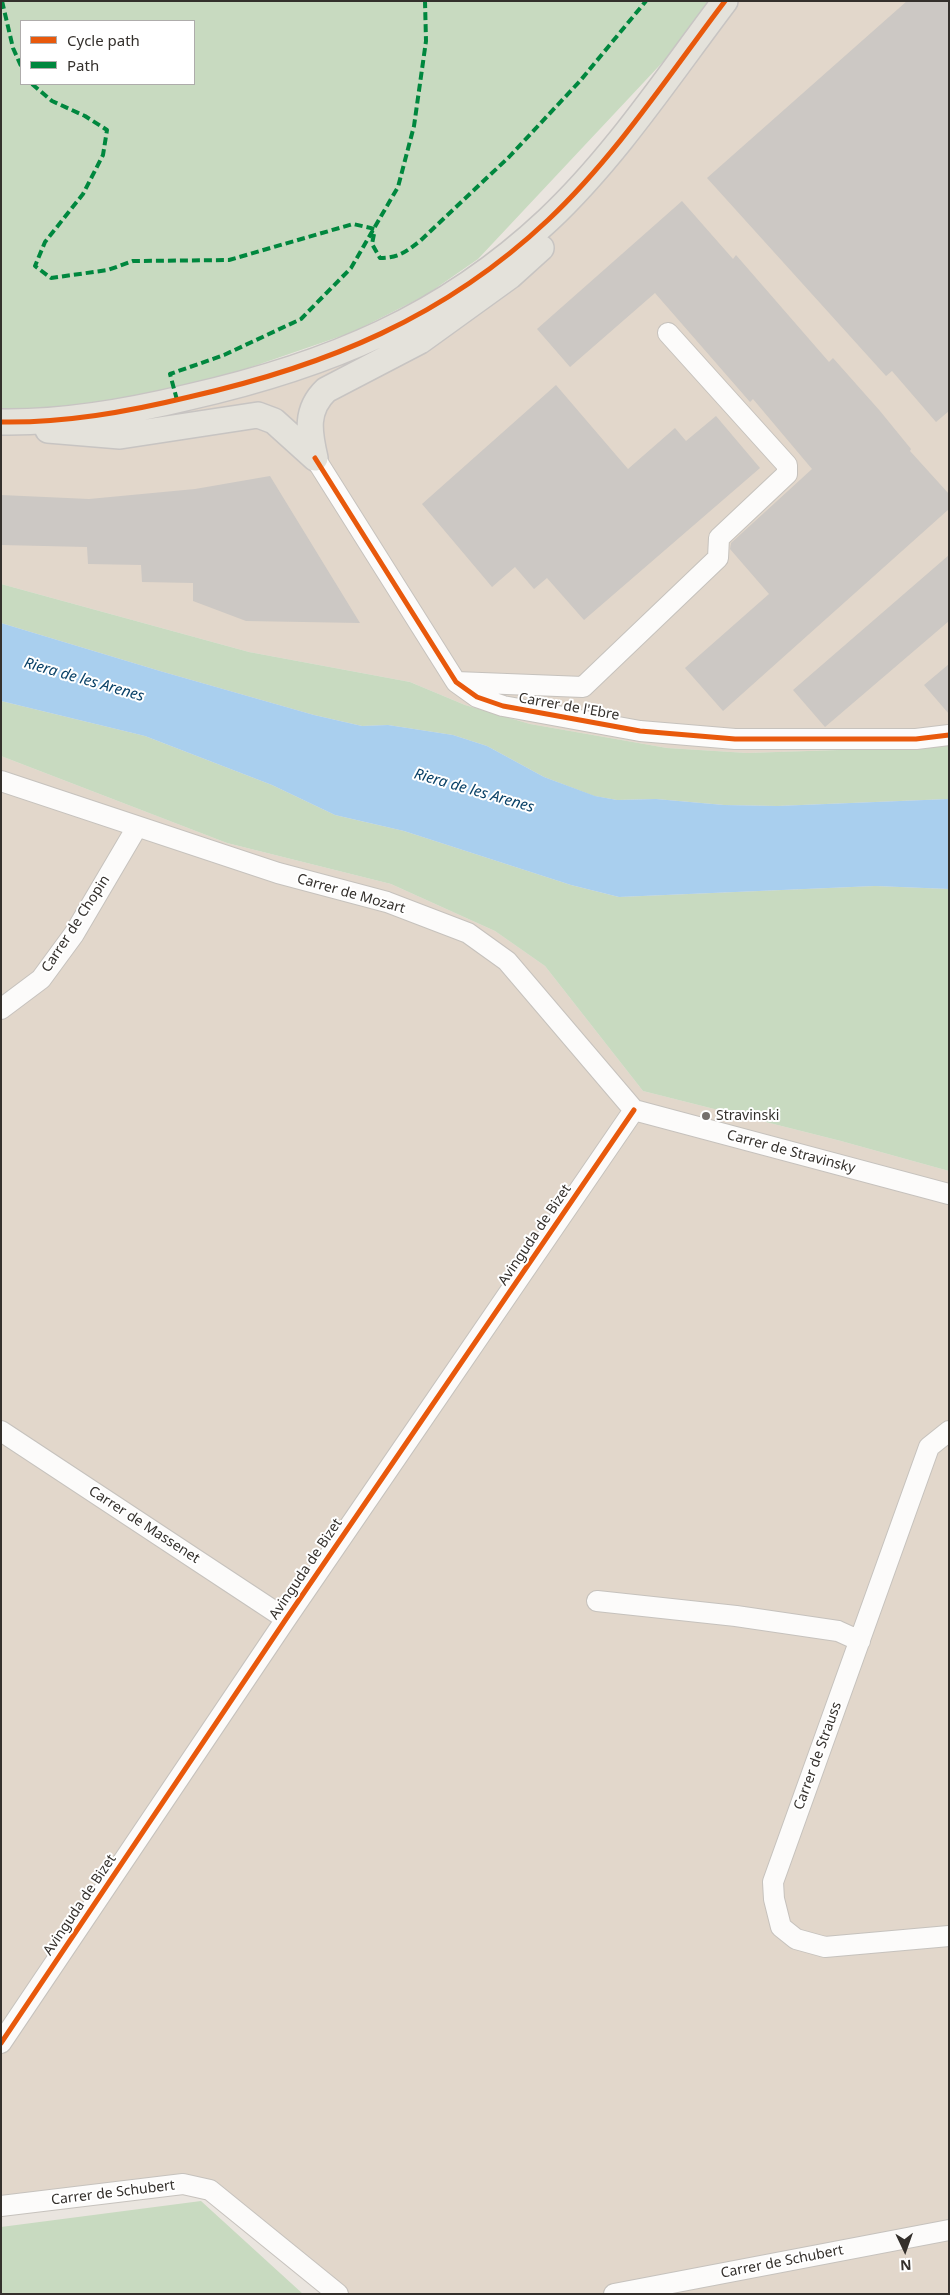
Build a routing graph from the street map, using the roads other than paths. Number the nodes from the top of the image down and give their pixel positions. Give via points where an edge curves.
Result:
1 (725, 1) edge
2 (604, 159) junction
3 (668, 333) dead end
4 (2, 422) edge
5 (315, 458) junction
6 (456, 682) junction
7 (949, 735) edge
8 (1, 781) edge
9 (137, 827) junction
10 (1, 1009) edge
11 (634, 1110) junction
12 (949, 1194) edge
13 (1, 1431) edge
14 (949, 1431) edge
15 (597, 1601) dead end
16 (286, 1619) junction
17 (860, 1641) junction
18 (949, 1936) edge
19 (1, 2043) edge
20 (1, 2206) edge
21 (949, 2230) edge
22 (338, 2294) edge
23 (614, 2294) edge

1 - 2 main road
2 - 4 main road via 548,219 504,258 428,308 351,348 257,380 123,412 54,421
2 - 5 main road via 582,201 567,221 510,276 420,341 326,390 316,400 310,430
3 - 6 street via 787,465 787,474 719,538 718,558 583,687
4 - 5 main road via 83,435 120,436 258,415 274,421
5 - 6 street, Carrer de l'Ebre
6 - 7 street, Carrer de l'Ebre via 477,697 503,706 640,731 735,739 916,739
8 - 9 street, Carrer de Mozart
9 - 10 street, Carrer de Chopin via 74,934 41,979
9 - 11 street, Carrer de Mozart via 278,873 387,902 468,933 507,961
11 - 12 street, Carrer de Stravinsky
11 - 16 street, Avinguda de Bizet
13 - 16 street, Carrer de Massenet
14 - 17 street, Carrer de Strauss via 930,1446
15 - 17 street via 819,1628 838,1631
16 - 19 street, Avinguda de Bizet
17 - 18 street, Carrer de Strauss via 773,1882 781,1927 796,1939 825,1947
20 - 22 street, Carrer de Schubert via 183,2184 210,2190
21 - 23 street, Carrer de Schubert

